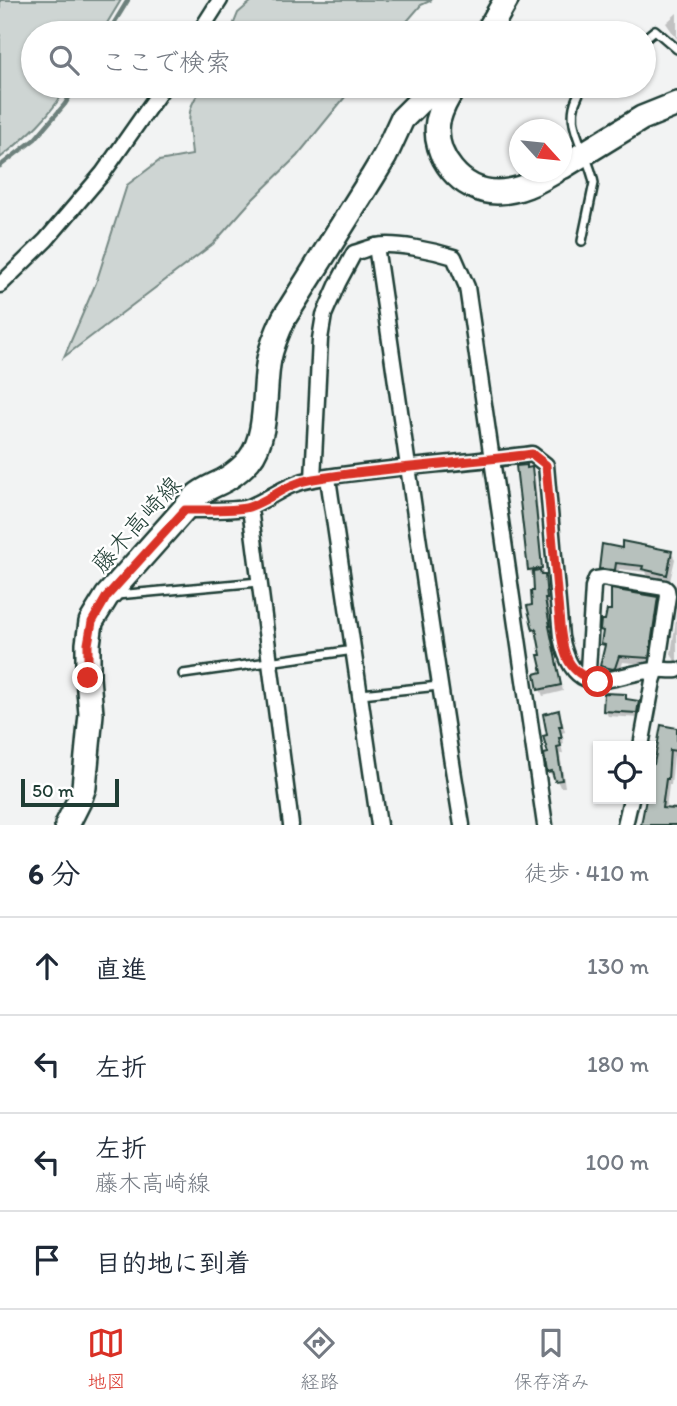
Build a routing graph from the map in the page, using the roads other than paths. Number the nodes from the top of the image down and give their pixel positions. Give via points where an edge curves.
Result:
1 (220, 0) edge
2 (506, 0) edge
3 (207, 21) edge
4 (494, 21) edge
5 (656, 31) edge
6 (677, 50) edge
7 (156, 98) edge
8 (426, 98) edge
9 (448, 98) edge
10 (577, 98) edge
11 (677, 104) edge
12 (583, 153) junction
13 (572, 160) edge
14 (536, 182) edge
15 (582, 240) dead end
16 (376, 246) junction
17 (0, 285) edge
18 (491, 459) junction
19 (410, 468) junction
20 (328, 478) junction
21 (313, 479) junction
22 (248, 508) junction
23 (185, 510) junction
24 (259, 582) junction
25 (107, 596) junction
26 (354, 650) junction
27 (271, 663) junction
28 (657, 670) junction
29 (677, 670) edge
30 (183, 674) dead end
31 (585, 678) junction
32 (439, 686) junction
33 (360, 694) junction
34 (642, 741) edge
35 (630, 804) edge
36 (67, 825) edge
37 (292, 825) edge
38 (379, 825) edge
39 (462, 825) edge
40 (545, 825) edge
41 (625, 825) edge

1 - 3 street
2 - 4 main road
5 - 6 lane
7 - 17 street via 103,173
8 - 23 main road, 藤木高崎線 via 402,119 385,156 284,318 269,361 261,432 251,457 227,479 202,490
9 - 14 main road, 藤木高崎線 via 439,119 438,138 448,165 458,176 479,190 497,192
10 - 12 lane via 575,128
11 - 12 main road via 642,118
12 - 13 main road
12 - 15 lane via 594,183
16 - 18 street via 454,257 467,287
16 - 19 street
16 - 21 street via 354,253 324,315
18 - 19 street
18 - 31 street via 532,454 546,465 561,637 570,667
18 - 40 street
19 - 20 street
19 - 32 street
20 - 21 street
20 - 26 street
21 - 22 street via 291,484
22 - 23 street
22 - 24 street
23 - 25 main road, 藤木高崎線
24 - 25 lane
24 - 27 street
25 - 36 main road, 藤木高崎線 via 92,622 88,644 91,714 84,787
26 - 27 lane
26 - 33 street
27 - 30 lane
27 - 37 street
28 - 29 street
28 - 31 street via 598,682
28 - 31 street via 667,590 599,578 594,583
28 - 34 street
32 - 33 lane
32 - 39 street
33 - 38 street
35 - 41 street

